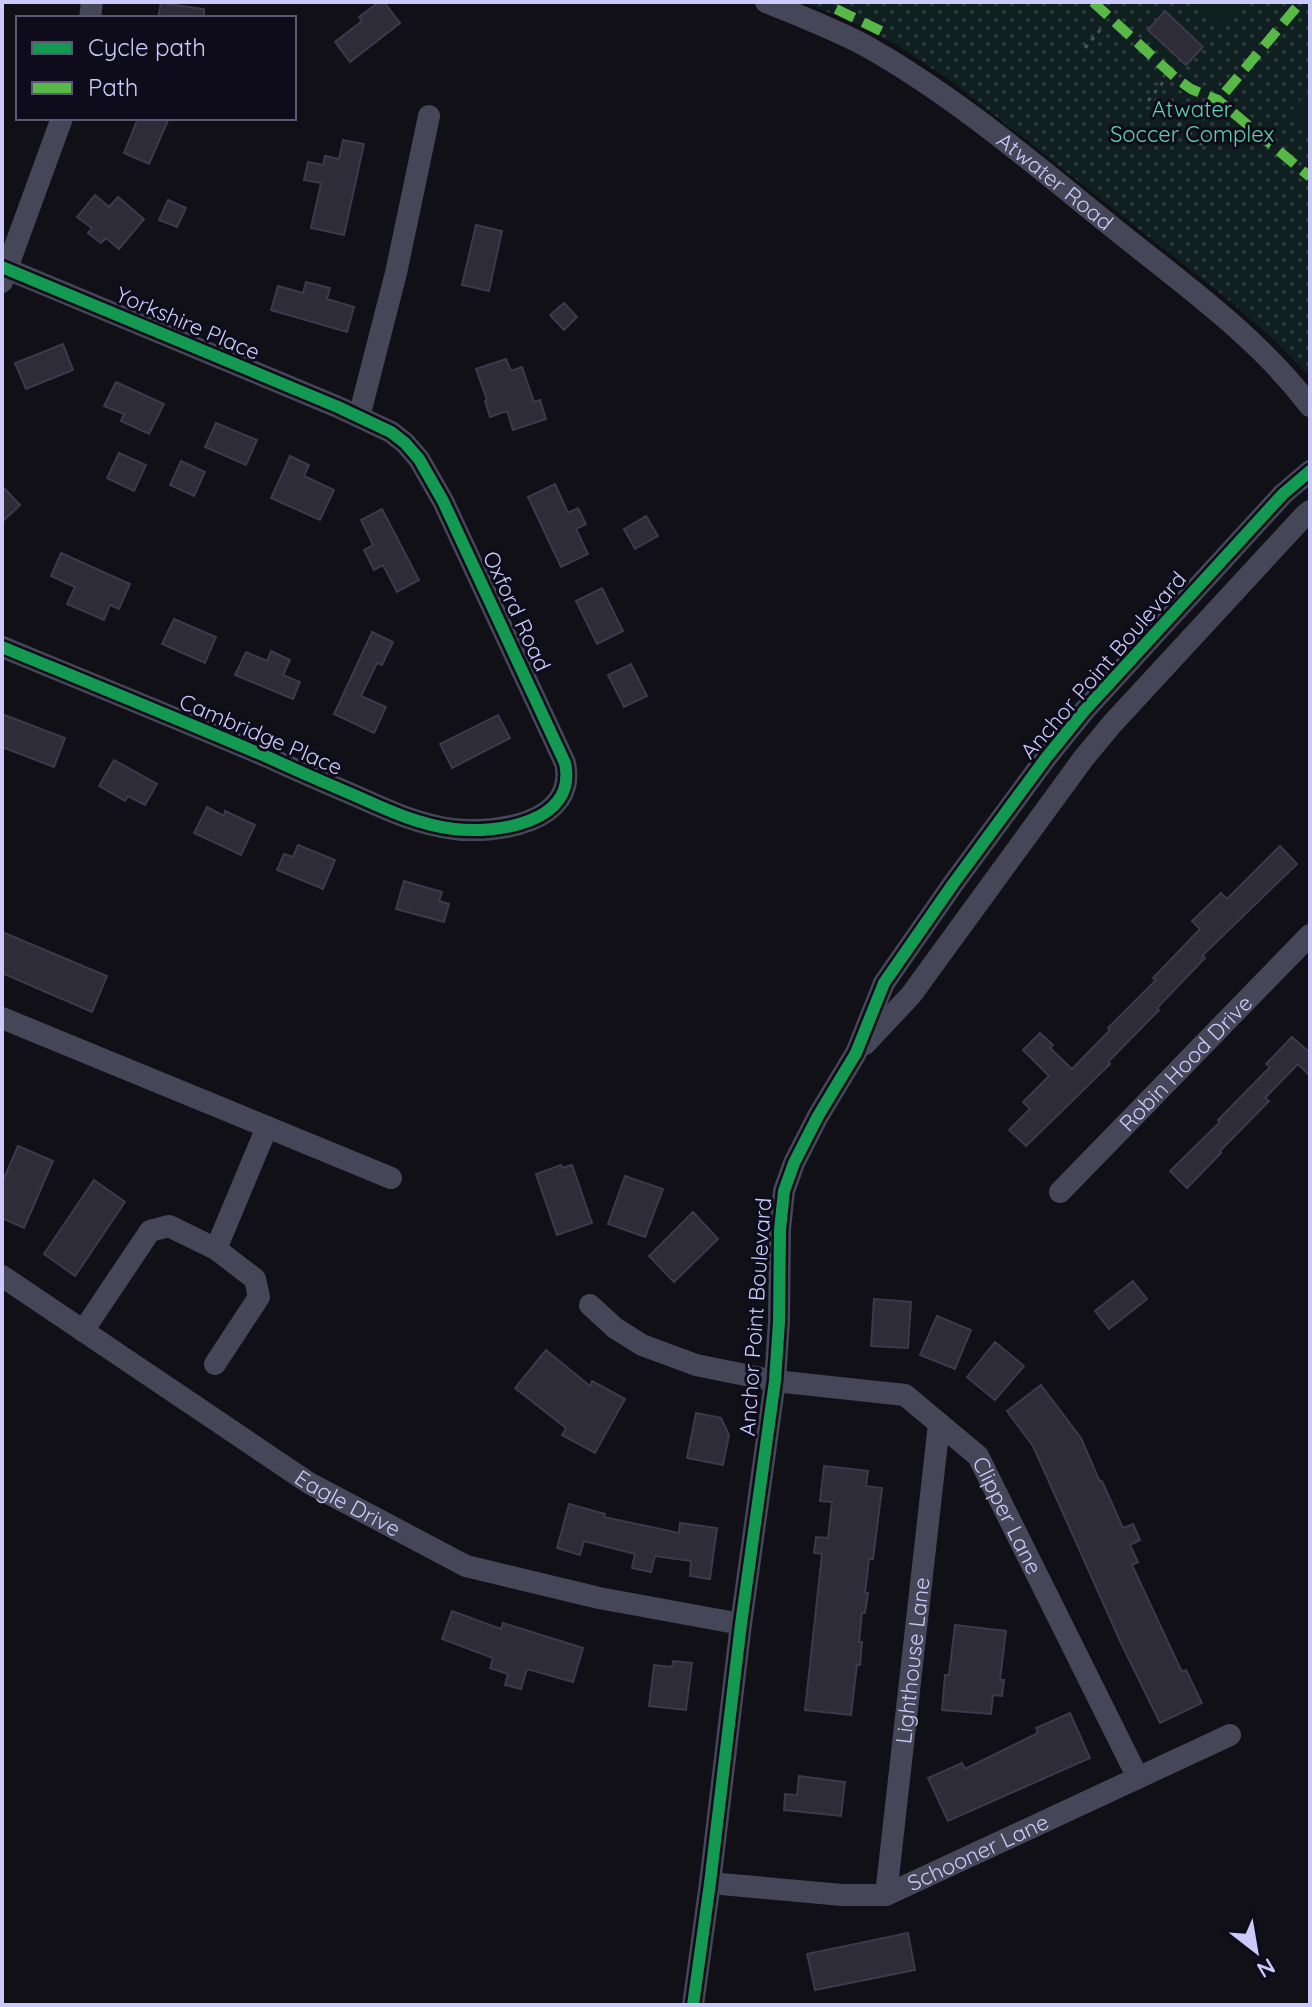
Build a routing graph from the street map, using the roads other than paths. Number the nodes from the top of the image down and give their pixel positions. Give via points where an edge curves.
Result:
1 (766, 2) edge
2 (429, 116) dead end
3 (61, 120) edge
4 (4, 272) edge
5 (1310, 406) edge
6 (359, 417) junction
7 (1310, 471) edge
8 (1310, 511) edge
9 (2, 647) edge
10 (511, 826) joint
11 (1310, 935) edge
12 (2, 1018) edge
13 (856, 1053) junction
14 (267, 1127) junction
15 (391, 1178) dead end
16 (1060, 1192) dead end
17 (216, 1249) junction
18 (2, 1276) edge
19 (590, 1305) dead end
20 (83, 1331) junction
21 (215, 1364) dead end
22 (775, 1381) junction
23 (939, 1424) junction
24 (741, 1624) junction
25 (1230, 1735) dead end
26 (1138, 1778) junction
27 (710, 1883) junction
28 (886, 1895) junction
29 (693, 2005) edge

1 - 5 street, Atwater Road via 864,45 944,95 1219,313 1266,355
2 - 6 street
3 - 4 street
4 - 6 street, Yorkshire Place
6 - 10 street, Oxford Road via 391,432 419,459 565,763 564,791 556,804 537,818
7 - 13 street, Anchor Point Boulevard via 1273,505 1046,758 884,983
8 - 13 street, Anchor Point Boulevard via 1112,724 911,995
9 - 10 street, Cambridge Place via 397,814 454,829
11 - 16 street, Robin Hood Drive
12 - 14 street
13 - 22 street, Anchor Point Boulevard via 818,1116 784,1191
14 - 15 street
14 - 17 street
17 - 20 street via 169,1226 150,1231
17 - 21 street via 255,1279 259,1297
18 - 20 street, Eagle Drive
19 - 22 street, Clipper Lane via 642,1345 696,1365
20 - 24 street, Eagle Drive via 309,1483 466,1566
22 - 23 street, Clipper Lane via 905,1395
22 - 24 street, Anchor Point Boulevard
23 - 26 street, Clipper Lane via 978,1456
23 - 28 street, Lighthouse Lane
24 - 27 street, Anchor Point Boulevard
25 - 26 street, Schooner Lane
26 - 28 street, Schooner Lane
27 - 28 street, Schooner Lane
27 - 29 street, Anchor Point Boulevard

